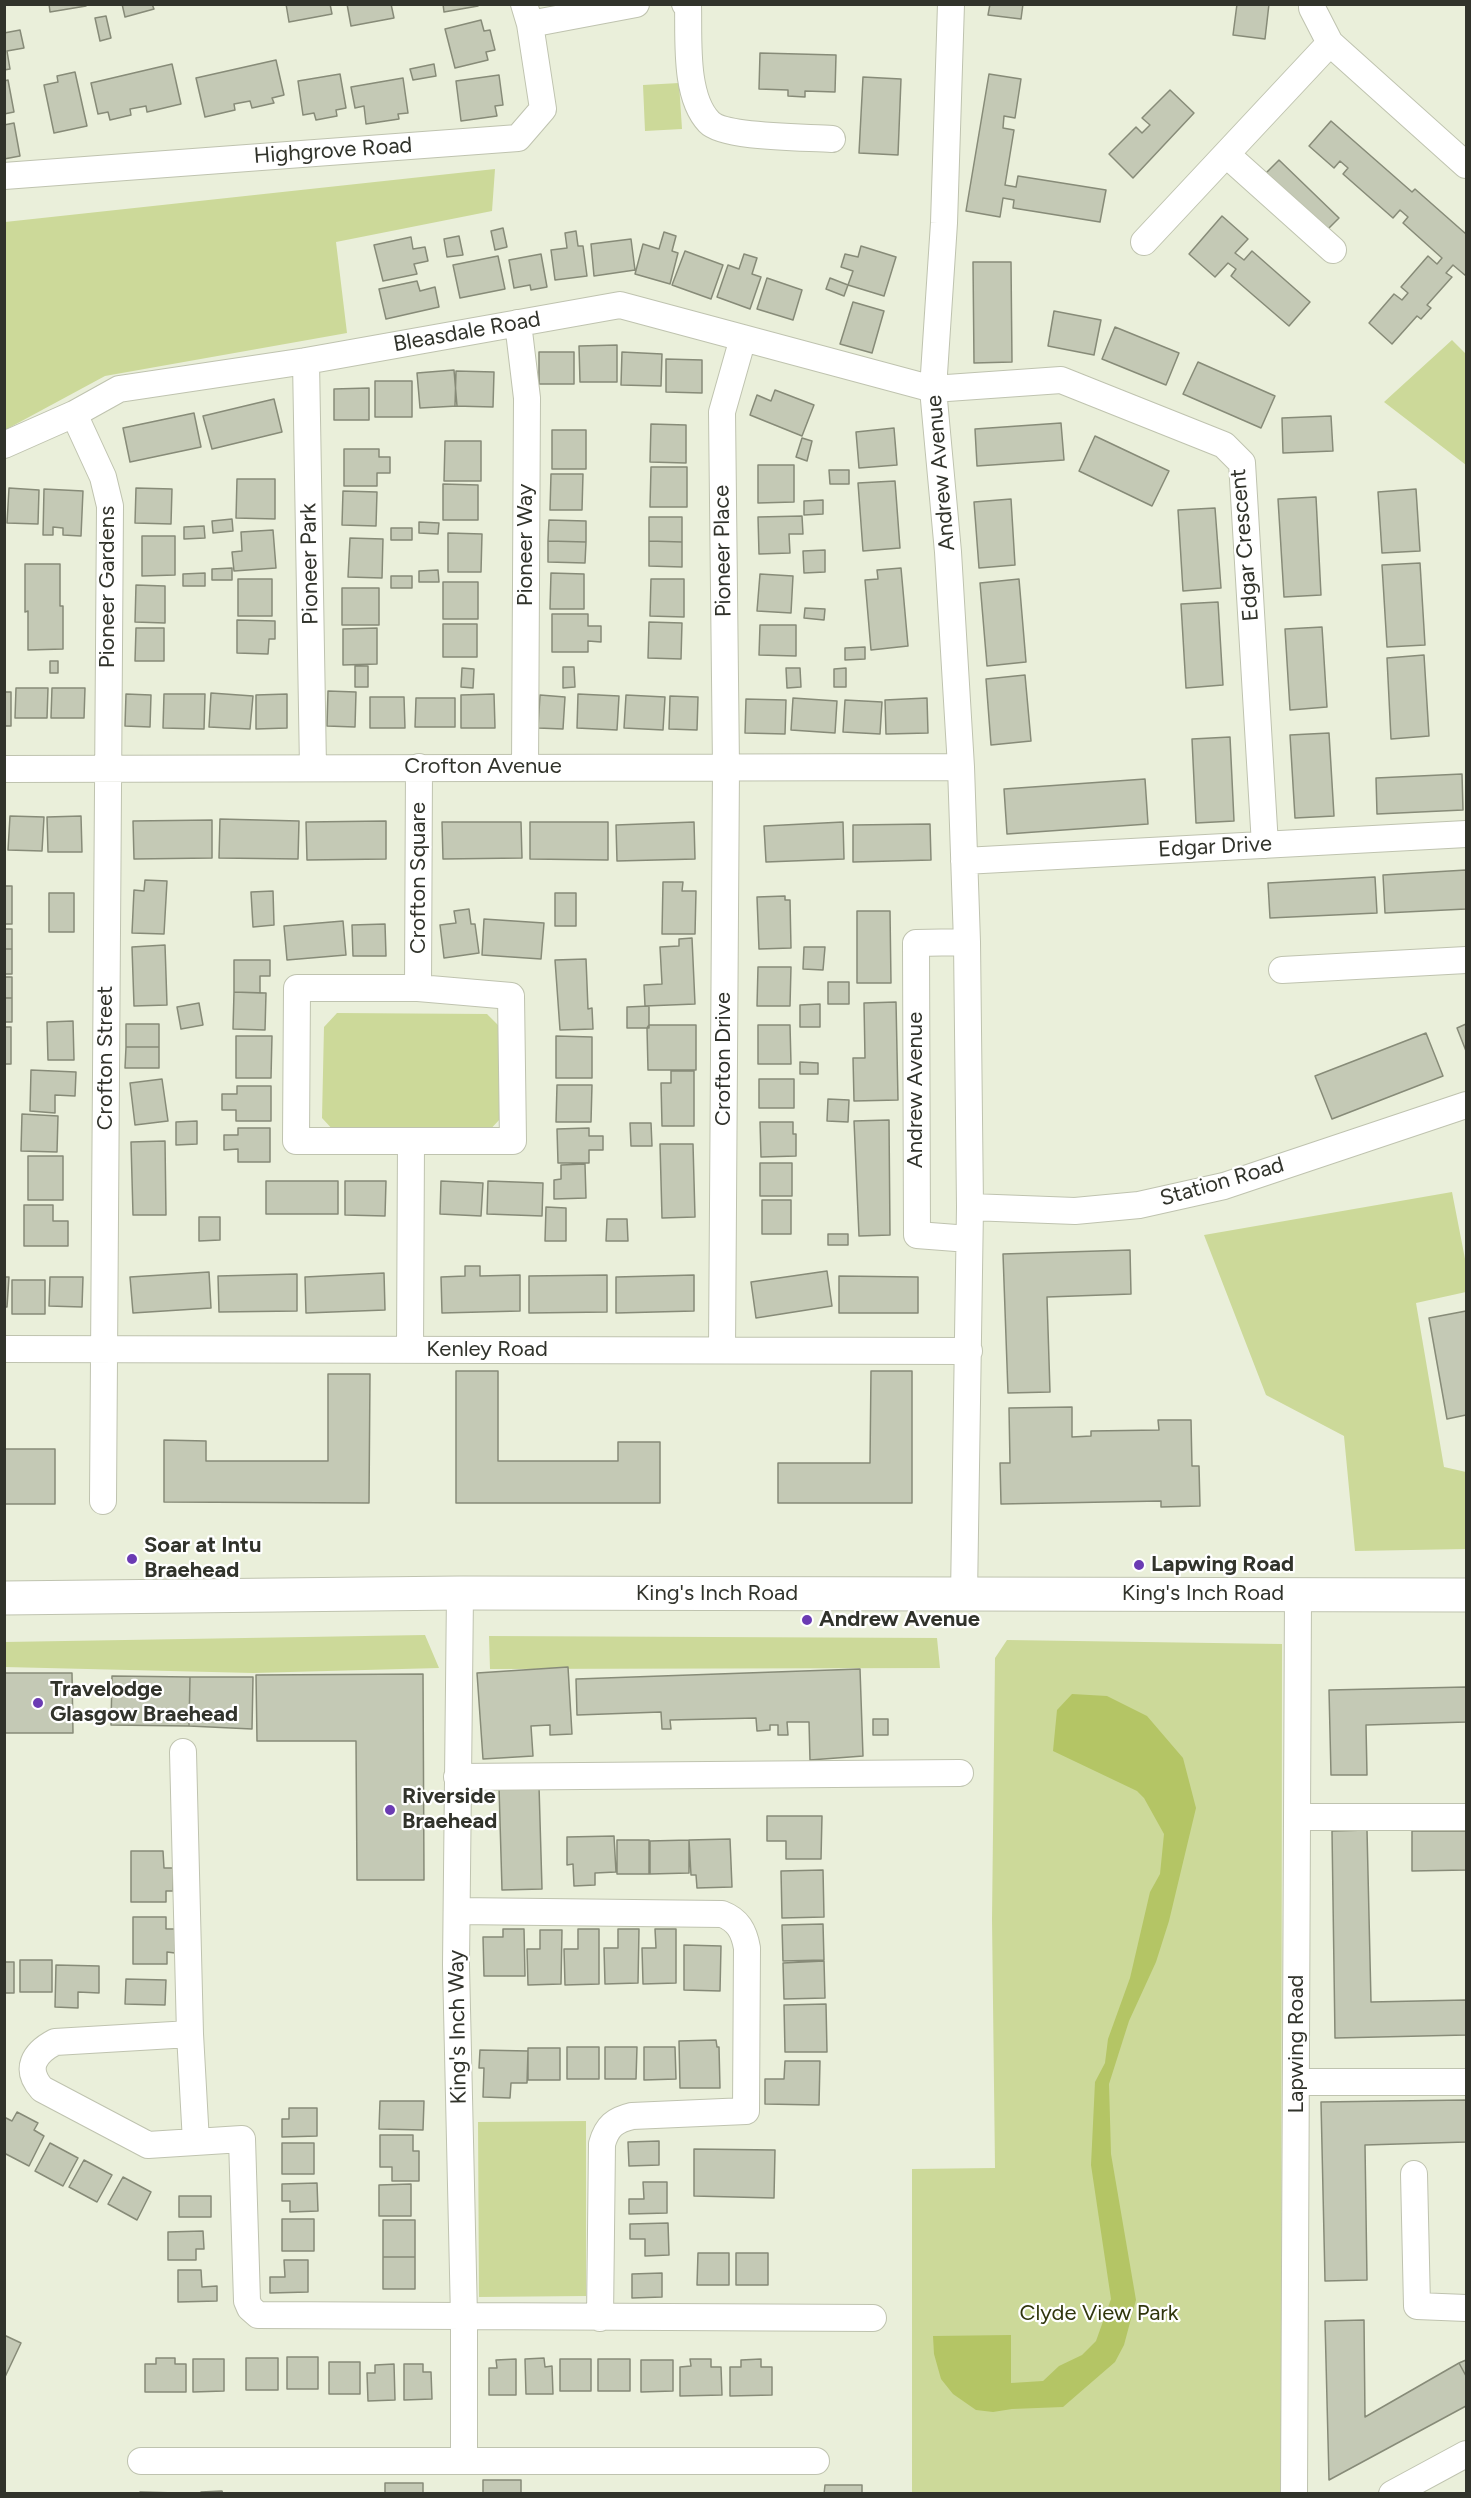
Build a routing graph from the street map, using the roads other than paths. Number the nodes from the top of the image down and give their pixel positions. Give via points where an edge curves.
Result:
1 (636, 4) edge
2 (685, 4) edge
3 (951, 4) edge
4 (1312, 4) edge
5 (527, 14) edge
6 (1330, 43) junction
7 (832, 139) dead end
8 (1227, 154) junction
9 (1467, 165) edge
10 (4, 176) edge
11 (1144, 242) dead end
12 (1333, 250) dead end
13 (518, 323) junction
14 (743, 338) junction
15 (306, 362) junction
16 (933, 388) junction
17 (74, 414) junction
18 (4, 445) edge
19 (107, 767) junction
20 (313, 767) junction
21 (419, 767) junction
22 (726, 767) junction
23 (961, 767) junction
24 (525, 768) junction
25 (4, 769) edge
26 (1467, 834) edge
27 (1265, 845) junction
28 (964, 861) junction
29 (967, 942) junction
30 (1467, 960) edge
31 (1282, 970) dead end
32 (418, 988) junction
33 (1467, 1105) edge
34 (411, 1141) junction
35 (970, 1207) junction
36 (969, 1239) junction
37 (4, 1349) edge
38 (104, 1349) junction
39 (410, 1350) junction
40 (722, 1350) junction
41 (969, 1351) junction
42 (103, 1501) dead end
43 (460, 1593) junction
44 (1298, 1594) junction
45 (1467, 1595) edge
46 (964, 1596) junction
47 (4, 1598) edge
48 (183, 1752) dead end
49 (960, 1773) dead end
50 (458, 1777) junction
51 (1298, 1817) junction
52 (1467, 1817) edge
53 (457, 1911) junction
54 (189, 2034) junction
55 (1298, 2082) junction
56 (1467, 2082) edge
57 (196, 2142) junction
58 (1414, 2174) dead end
59 (1467, 2308) edge
60 (464, 2317) junction
61 (600, 2318) junction
62 (873, 2318) dead end
63 (1467, 2454) edge
64 (464, 2460) junction
65 (141, 2461) dead end
66 (816, 2461) dead end
67 (1294, 2493) edge
68 (1392, 2493) edge

1 - 5 street
2 - 7 street via 690,67 698,103 710,123 730,132
3 - 16 street, Andrew Avenue via 944,223
4 - 6 street
5 - 10 street, Highgrove Road via 543,109 518,138
6 - 8 street
6 - 9 street
8 - 11 street
8 - 12 street
13 - 14 street, Bleasdale Road via 620,305
13 - 15 street, Bleasdale Road
13 - 24 street, Pioneer Way via 526,398
14 - 16 street, Bleasdale Road
14 - 22 street, Pioneer Place via 722,412
15 - 17 street, Bleasdale Road via 119,389
15 - 20 street, Pioneer Park
16 - 23 street, Andrew Avenue
16 - 27 street, Edgar Crescent via 1061,380 1224,445 1242,463
17 - 18 street, Bleasdale Road
17 - 19 street, Pioneer Gardens via 103,477 110,506
19 - 20 street, Crofton Avenue
19 - 25 street, Crofton Avenue
19 - 38 street, Crofton Street
20 - 21 street, Crofton Avenue
21 - 24 street, Crofton Avenue
21 - 32 street, Crofton Square
22 - 23 street, Crofton Avenue
22 - 24 street, Crofton Avenue
22 - 40 street, Crofton Drive
23 - 28 street, Andrew Avenue
26 - 27 street, Edgar Drive
27 - 28 street, Edgar Drive
28 - 29 street, Andrew Avenue
29 - 35 street, Andrew Avenue
29 - 36 street, Andrew Avenue via 916,943 916,1223 917,1235
30 - 31 street
32 - 34 street via 511,996 513,1141
32 - 34 street via 297,988 296,1141
33 - 35 street, Station Road via 1224,1186 1138,1205 1075,1211
34 - 39 street
35 - 36 street, Andrew Avenue
36 - 41 street, Andrew Avenue
37 - 38 street, Kenley Road
38 - 39 street, Kenley Road
38 - 42 street, Crofton Street
39 - 40 street, Kenley Road
40 - 41 street, Kenley Road
41 - 46 street, Andrew Avenue
43 - 46 street, King's Inch Road
43 - 47 street, King's Inch Road
43 - 50 street, King's Inch Way
44 - 45 street, King's Inch Road
44 - 46 street, King's Inch Road
44 - 51 street, Lapwing Road
48 - 54 street
49 - 50 street
50 - 53 street, King's Inch Way
51 - 52 street
51 - 55 street, Lapwing Road
53 - 60 street, King's Inch Way
53 - 61 street via 722,1914 731,1917 745,1937 746,2111 632,2116 611,2124 602,2144
54 - 57 street
54 - 57 street via 55,2042 43,2048 32,2068 34,2080 42,2089 147,2145
55 - 56 street
55 - 67 street, Lapwing Road
57 - 60 street via 242,2139 247,2301 258,2315
58 - 59 street via 1417,2306
60 - 61 street
60 - 64 street, King's Inch Way
61 - 62 street
63 - 68 street
64 - 65 street
64 - 66 street

